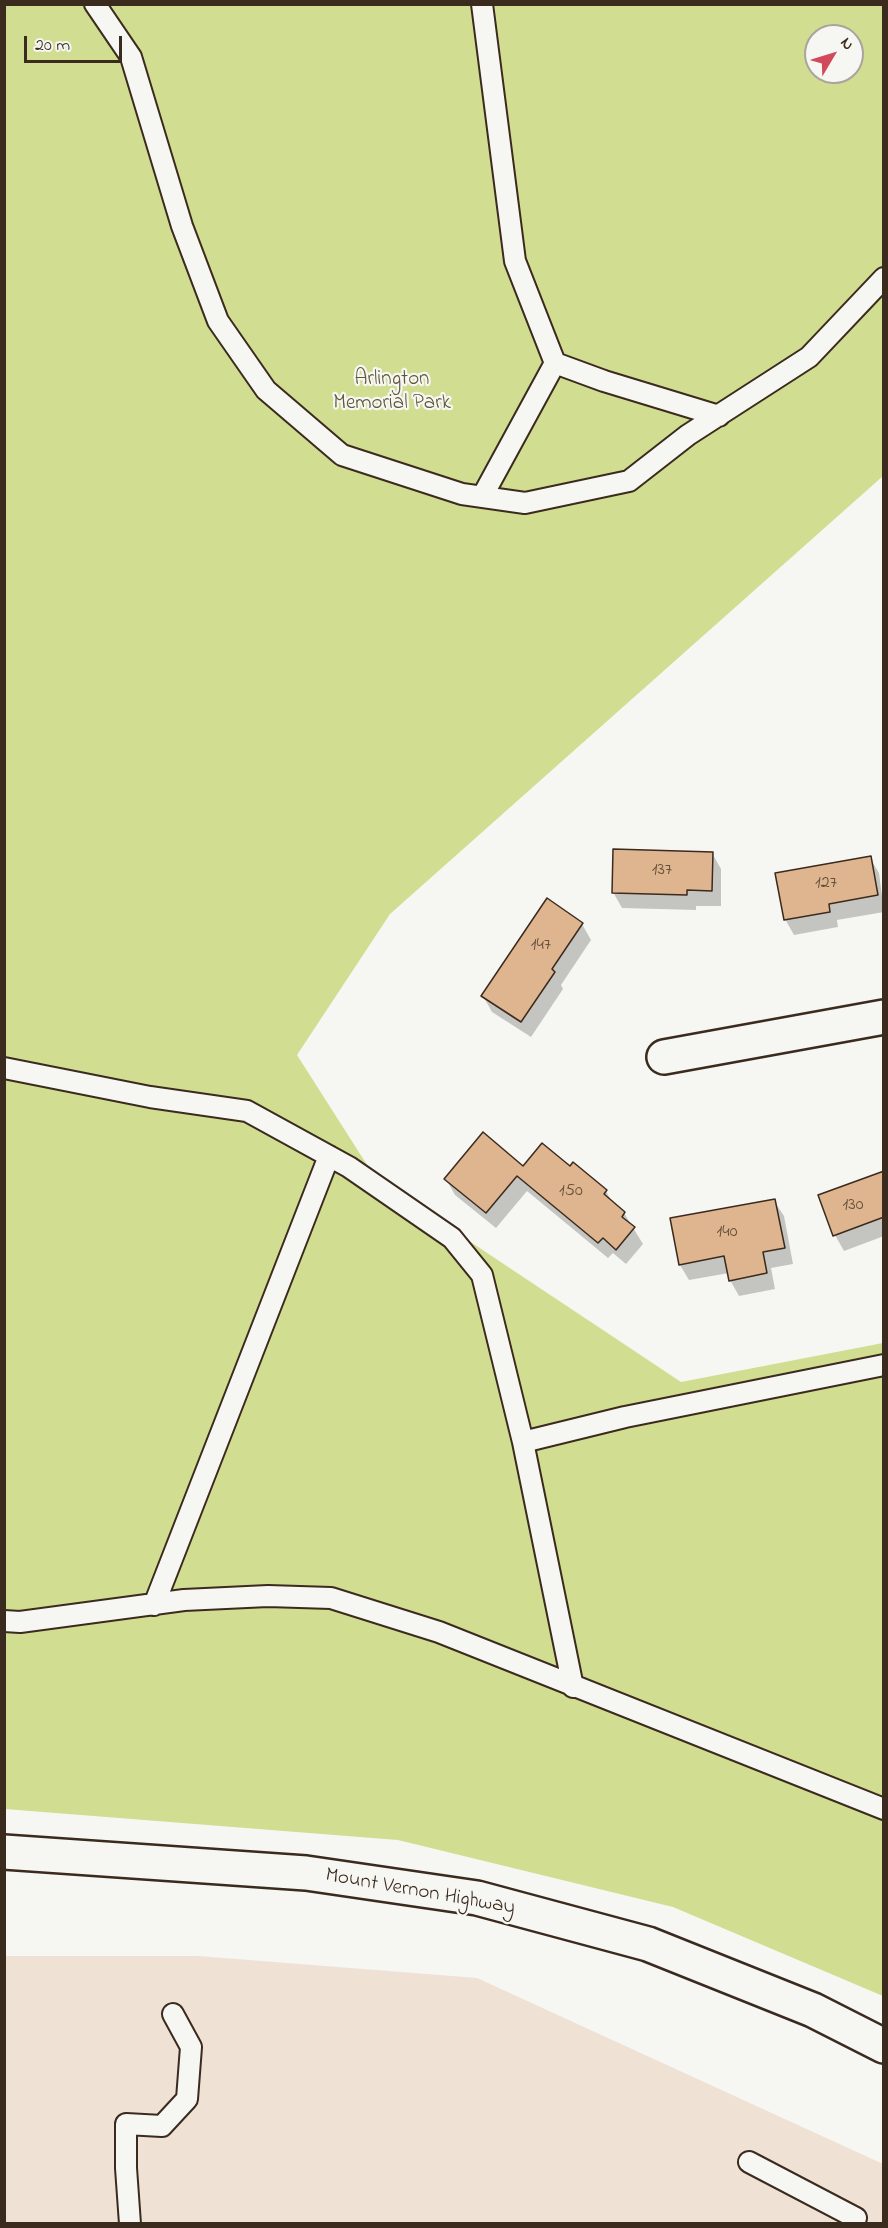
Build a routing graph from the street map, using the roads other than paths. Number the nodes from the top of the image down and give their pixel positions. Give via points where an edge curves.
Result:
1 (95, 4) edge
2 (482, 4) edge
3 (884, 278) edge
4 (555, 363) junction
5 (719, 416) junction
6 (482, 497) junction
7 (884, 1017) edge
8 (664, 1057) dead end
9 (4, 1068) edge
10 (329, 1156) junction
11 (884, 1365) edge
12 (523, 1442) junction
13 (154, 1605) junction
14 (4, 1621) edge
15 (573, 1687) junction
16 (884, 1809) edge
17 (4, 1852) edge
18 (174, 2014) dead end
19 (884, 2046) edge
20 (748, 2162) dead end
21 (856, 2218) dead end
22 (130, 2223) edge

1 - 6 lane via 132,57 182,226 218,321 266,390 342,456
2 - 4 lane via 515,261
3 - 5 lane via 808,357
4 - 5 lane
4 - 6 lane
5 - 6 lane via 629,481 525,503
7 - 8 street
9 - 10 lane via 150,1097 247,1111
10 - 12 lane via 452,1238 482,1275
10 - 13 lane
11 - 12 lane
12 - 15 lane
13 - 14 lane
13 - 15 lane via 268,1596 331,1598 439,1632
15 - 16 lane
17 - 19 street, Mount Vernon Highway via 306,1873 477,1898 648,1944 813,2010
18 - 22 lane via 191,2046 187,2099 162,2126 126,2124
20 - 21 lane

